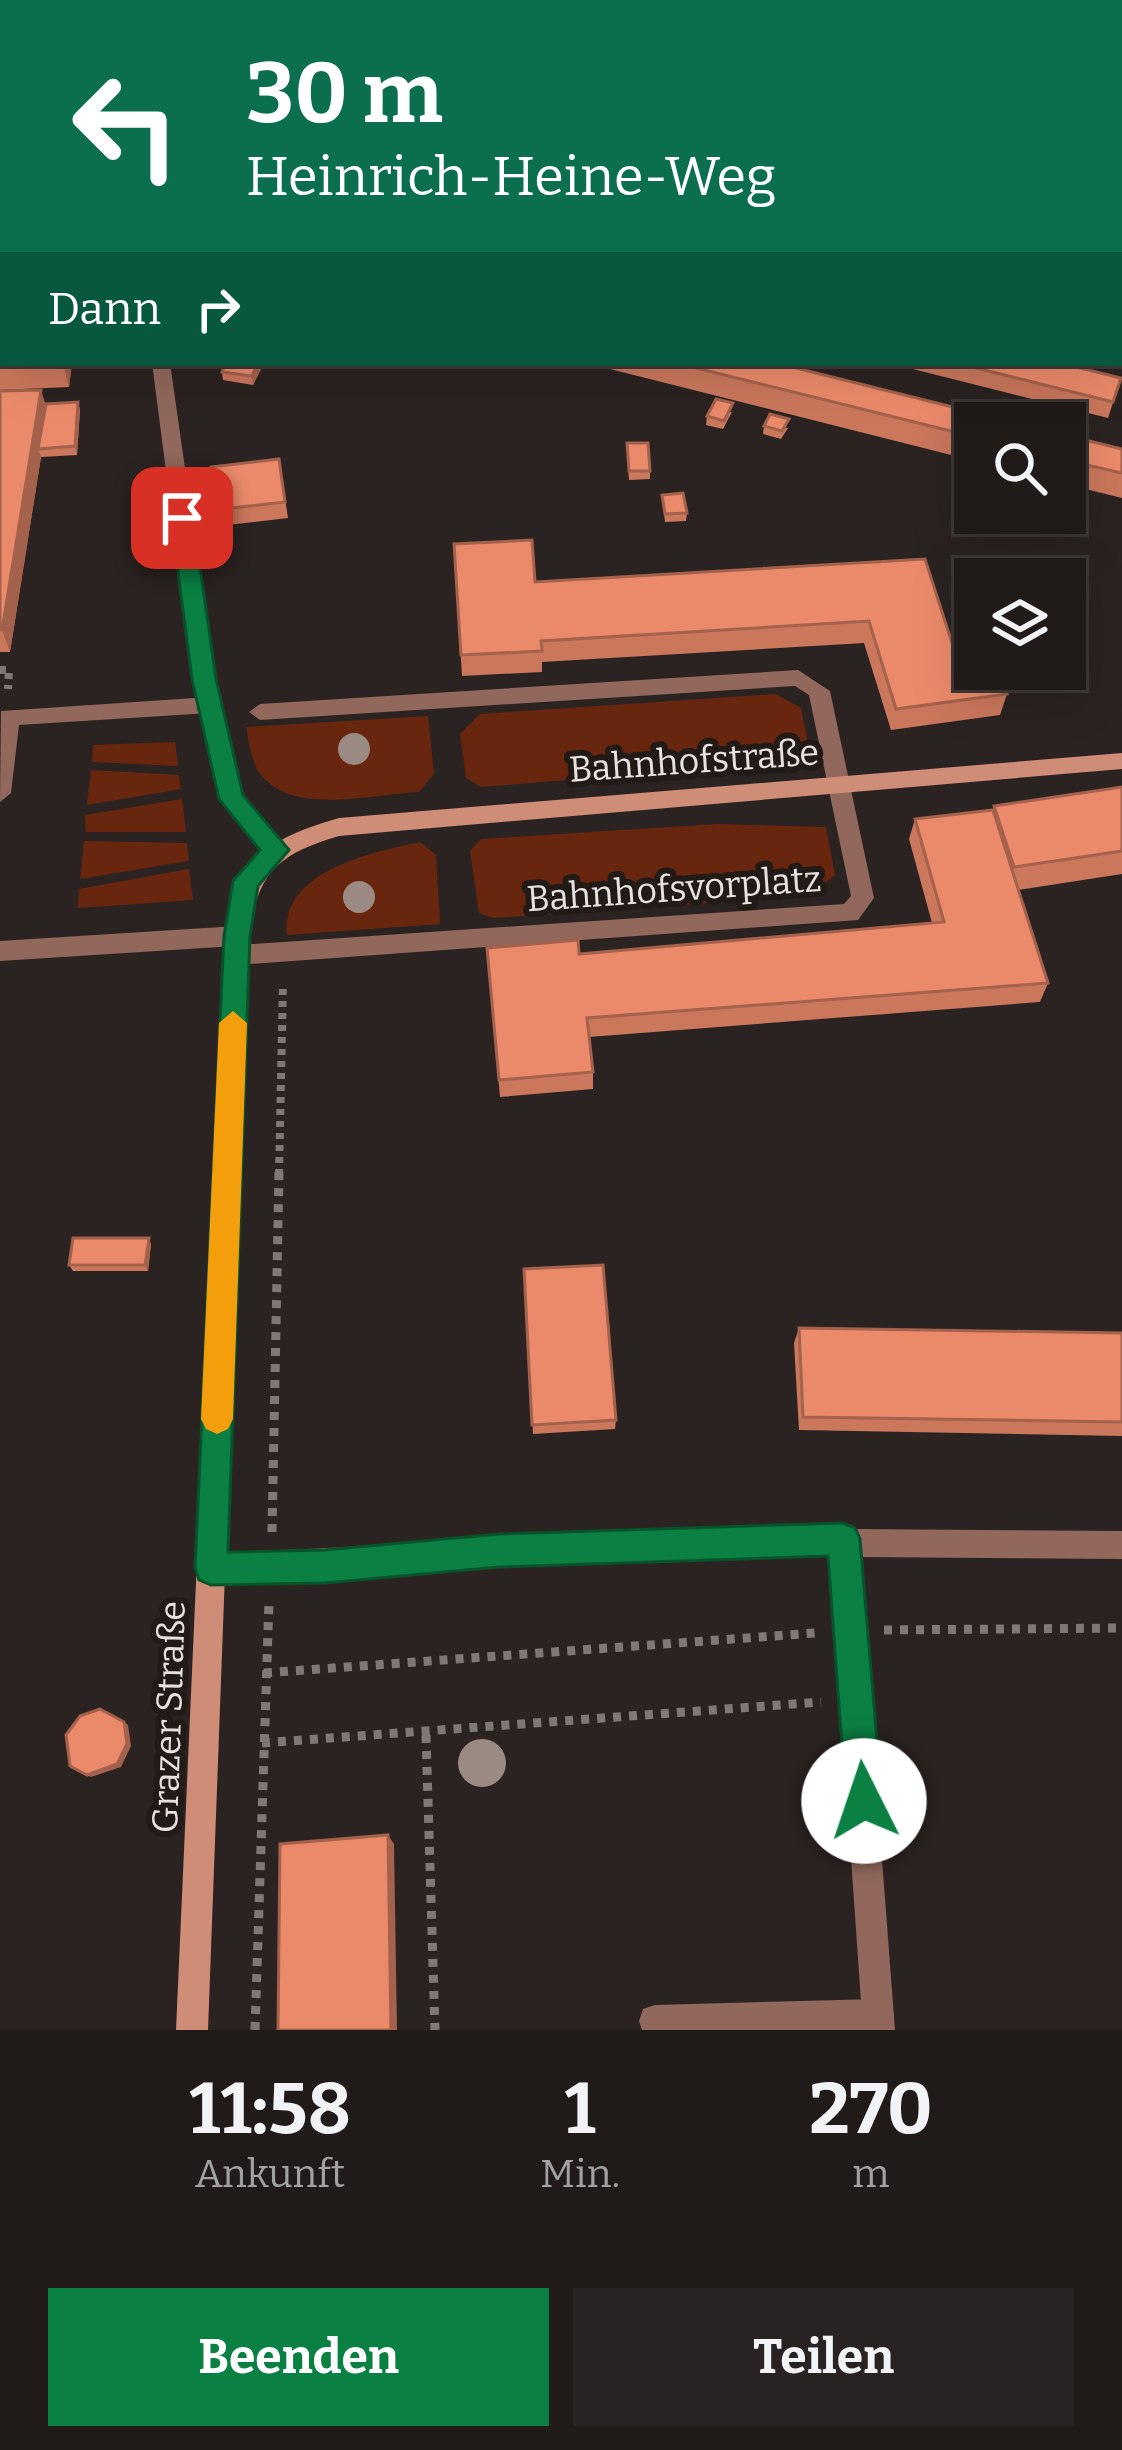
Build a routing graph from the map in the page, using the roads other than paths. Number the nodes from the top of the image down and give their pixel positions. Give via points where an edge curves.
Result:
1 (161, 366) edge
2 (210, 705) junction
3 (260, 712) dead end
4 (1122, 761) edge
5 (842, 785) junction
6 (0, 794) edge
7 (276, 850) junction
8 (236, 946) junction
9 (0, 952) edge
10 (843, 1539) junction
11 (1122, 1545) edge
12 (211, 1568) junction
13 (655, 2021) dead end
14 (879, 2022) edge
15 (192, 2030) edge

1 - 2 street
2 - 6 street via 9,717
2 - 7 street via 232,799
3 - 5 street, Bahnhofsvorplatz via 798,677 819,691
4 - 5 street, Bahnhofstraße
5 - 7 street, Bahnhofstraße via 339,827
5 - 8 street, Bahnhofsvorplatz via 863,898 850,913 284,952
7 - 8 street, Grazer Straße via 246,881
8 - 9 street
8 - 12 street, Grazer Straße
10 - 11 street
10 - 12 street
10 - 14 street
12 - 15 street, Grazer Straße
13 - 14 street

